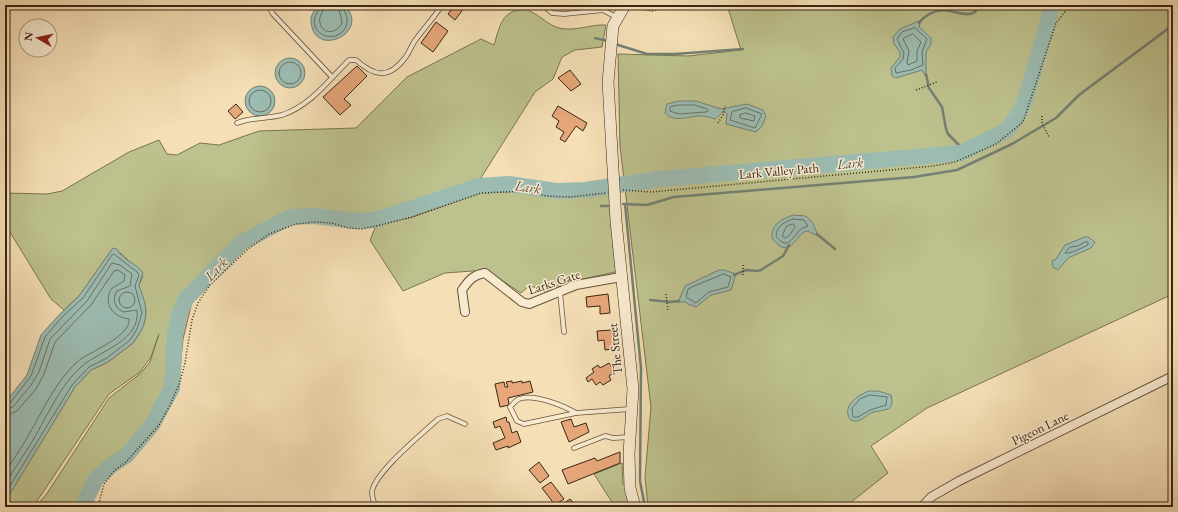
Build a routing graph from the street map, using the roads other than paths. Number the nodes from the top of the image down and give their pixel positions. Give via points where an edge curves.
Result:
1 (268, 5) edge
2 (442, 5) edge
3 (543, 5) edge
4 (624, 5) edge
5 (617, 17) junction
6 (332, 77) junction
7 (237, 124) dead end
8 (621, 277) junction
9 (560, 292) junction
10 (465, 312) dead end
11 (564, 332) dead end
12 (1173, 376) edge
13 (633, 409) junction
14 (576, 413) junction
15 (465, 424) dead end
16 (630, 437) junction
17 (574, 448) dead end
18 (376, 507) edge
19 (634, 507) edge
20 (922, 507) edge

1 - 6 lane via 273,14
2 - 6 lane via 396,69 373,73 349,60
3 - 5 lane via 552,13 603,10
4 - 5 main road, The Street
5 - 8 main road, The Street via 611,40 608,82 613,188
6 - 7 lane via 304,105 294,111
8 - 9 street, Larks Gate via 576,285
8 - 13 main road, The Street via 632,368
9 - 10 street, Larks Gate via 529,304 522,302 485,273 478,274 472,276 462,290
9 - 11 lane
12 - 20 street, Pigeon Lane via 959,481 931,497
13 - 14 lane
13 - 16 main road, The Street
14 - 14 lane via 559,405 528,397 519,399 510,407 517,421 524,424
15 - 18 lane via 447,416 438,419 385,469 375,482 372,493
16 - 17 lane via 605,436
16 - 19 main road, The Street via 629,472

